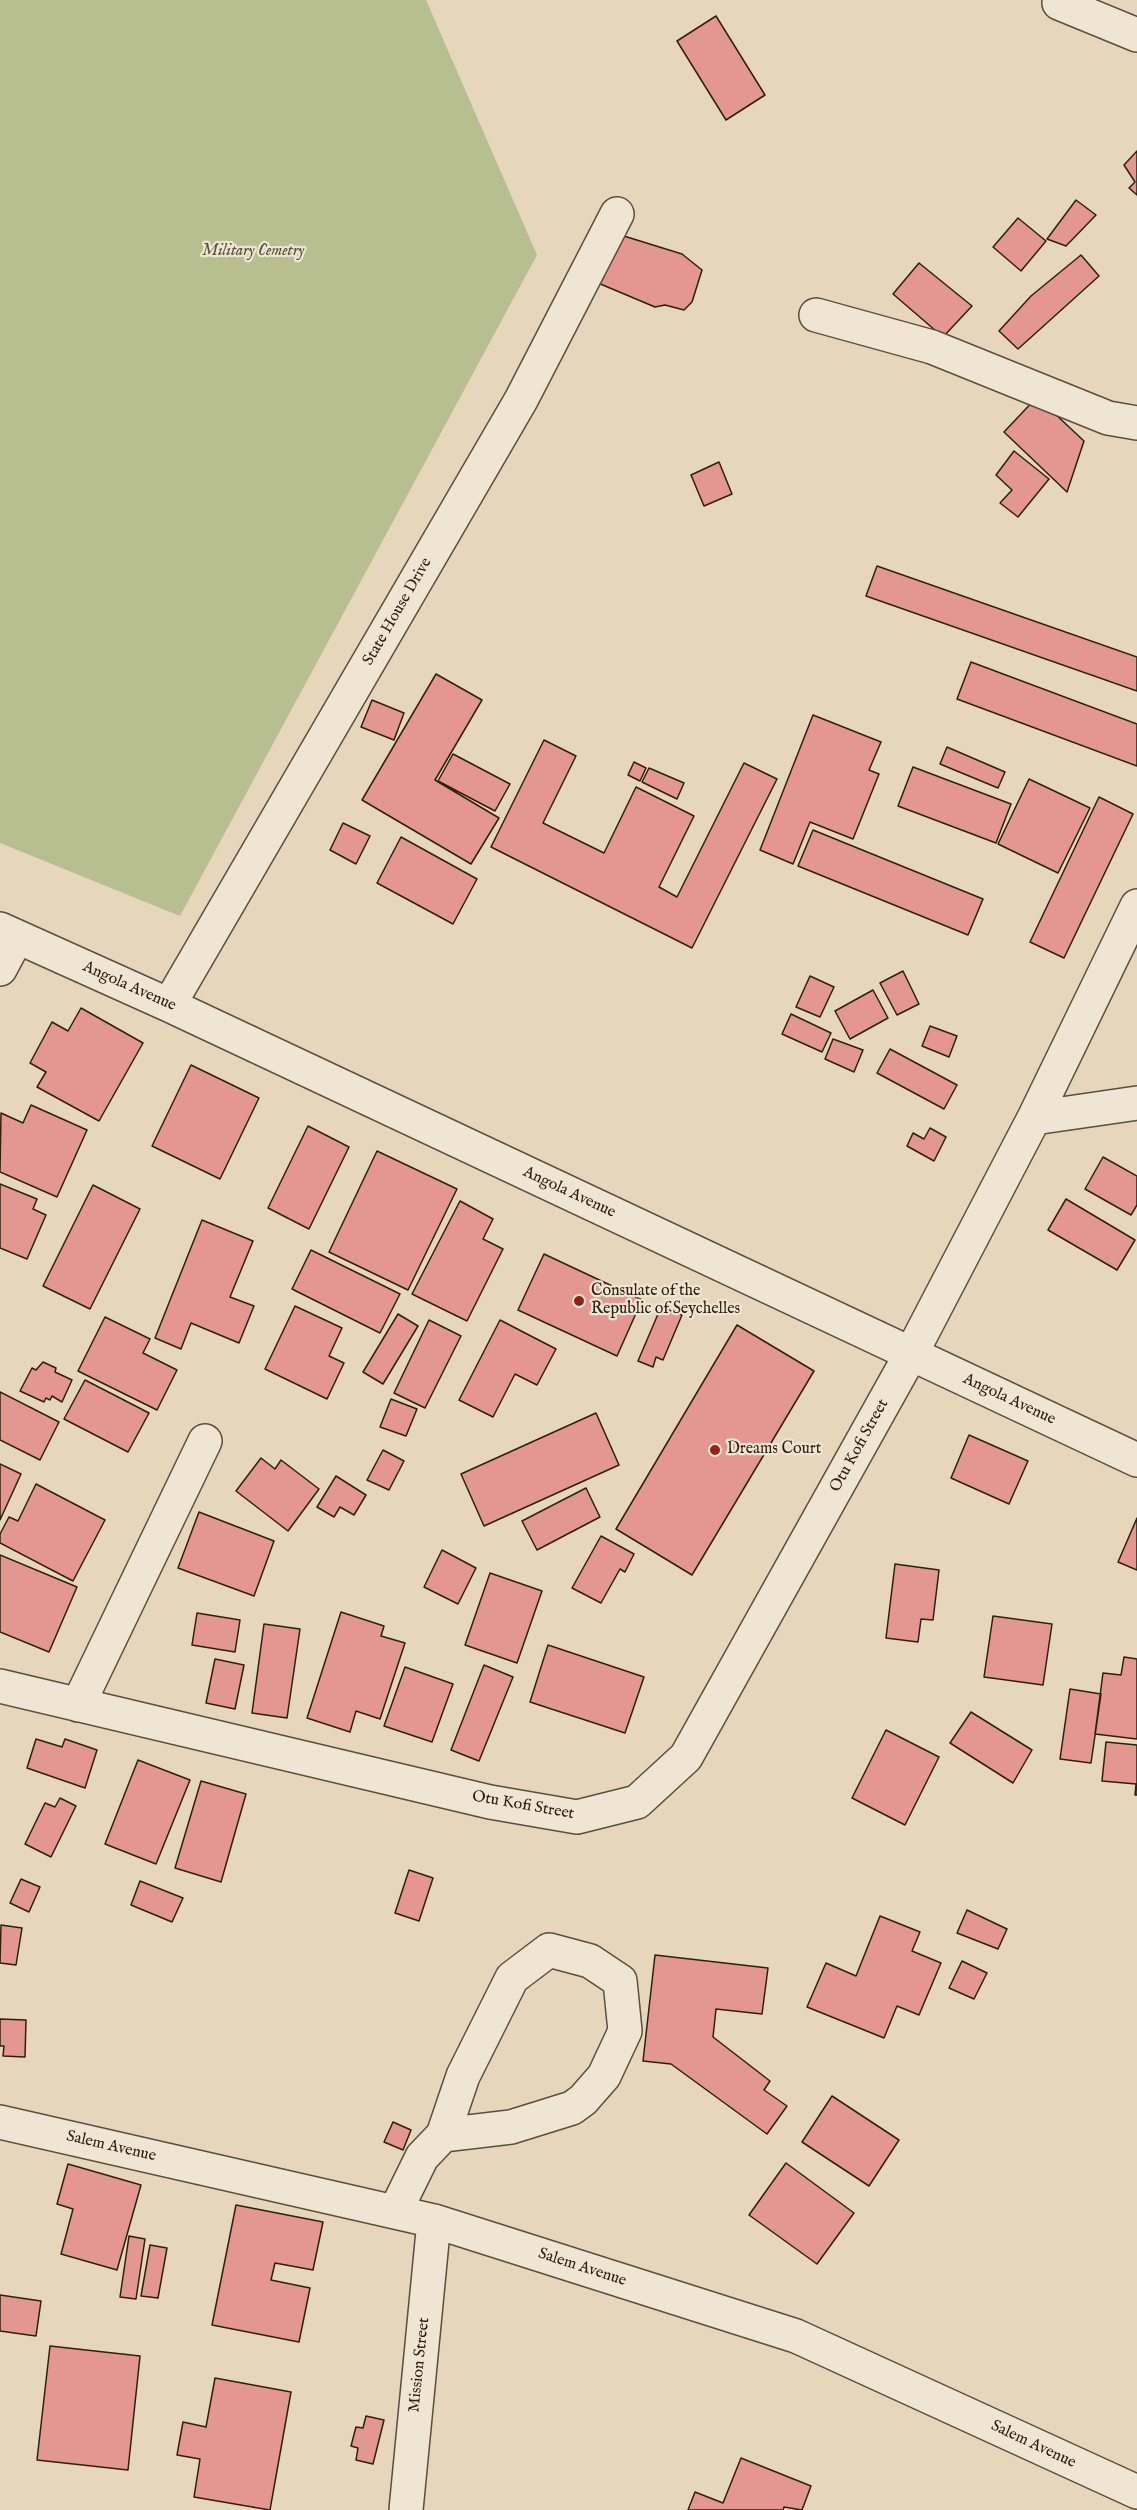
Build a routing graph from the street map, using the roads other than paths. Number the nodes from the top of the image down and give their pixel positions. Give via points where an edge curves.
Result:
1 (1059, 3) dead end
2 (1137, 35) edge
3 (617, 214) dead end
4 (816, 315) dead end
5 (1137, 423) edge
6 (1137, 906) edge
7 (8, 933) edge
8 (0, 969) edge
9 (169, 1005) junction
10 (1137, 1103) edge
11 (1034, 1118) junction
12 (911, 1354) junction
13 (205, 1441) dead end
14 (1137, 1460) edge
15 (0, 1686) edge
16 (78, 1705) junction
17 (0, 2122) edge
18 (443, 2135) junction
19 (395, 2212) junction
20 (434, 2221) junction
21 (1137, 2492) edge
22 (406, 2510) edge

1 - 2 street
3 - 9 street, State House Drive via 521,400
4 - 5 street via 932,347 1108,418
6 - 11 street, Otu Kofi Street
7 - 8 street
7 - 9 street, Angola Avenue
9 - 12 street, Angola Avenue
10 - 11 street
11 - 12 street, Otu Kofi Street
12 - 14 street, Angola Avenue
12 - 16 street, Otu Kofi Street via 686,1757 637,1802 577,1817 490,1802
13 - 16 street
15 - 16 street, Otu Kofi Street
17 - 19 street, Salem Avenue
18 - 18 street via 511,2127 572,2108 583,2100 604,2076 625,2031 620,1981 590,1961 549,1950 512,1978 463,2076
18 - 19 street via 422,2157
19 - 20 street, Salem Avenue
20 - 21 street, Salem Avenue via 796,2336
20 - 22 street, Mission Street

